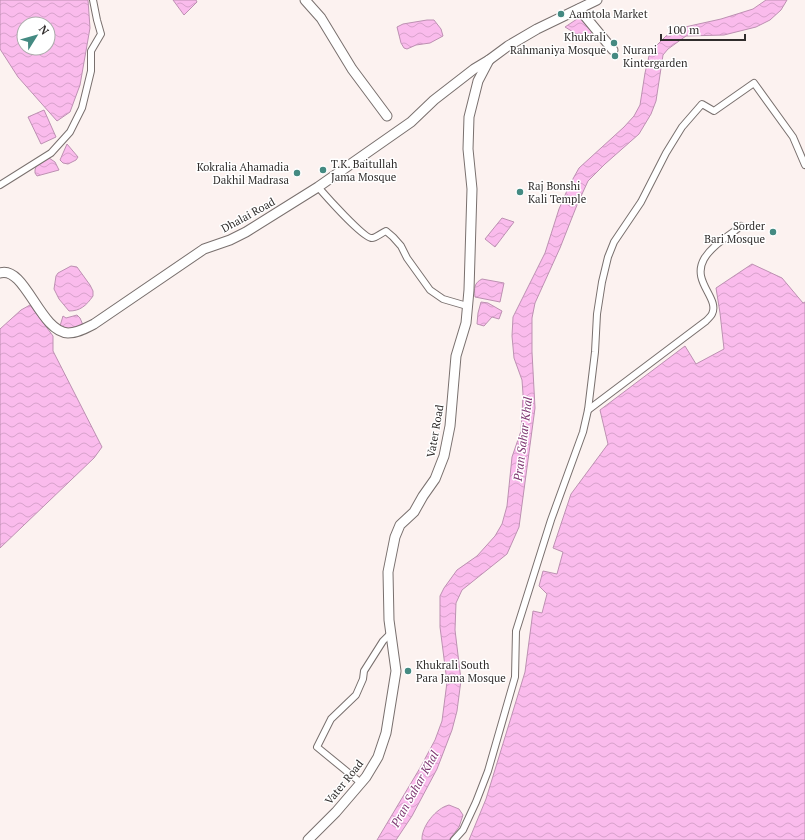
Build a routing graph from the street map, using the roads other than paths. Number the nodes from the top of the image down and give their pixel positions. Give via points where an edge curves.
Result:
1 (93, 0) edge
2 (305, 0) edge
3 (597, 0) edge
4 (583, 5) edge
5 (613, 50) dead end
6 (489, 60) junction
7 (387, 116) dead end
8 (805, 165) edge
9 (0, 185) edge
10 (318, 187) junction
11 (741, 226) dead end
12 (0, 273) edge
13 (467, 306) junction
14 (588, 410) junction
15 (391, 632) junction
16 (361, 783) junction
17 (308, 840) edge
18 (454, 840) edge

1 - 9 street via 101,34 92,51 82,108 70,132 51,153
2 - 7 street via 321,18 352,69
3 - 4 street, Dhalai Road
4 - 5 street
4 - 6 street, Dhalai Road via 524,36
6 - 10 street, Dhalai Road via 474,68 411,122
6 - 13 street, Vater Road via 478,81 468,117 472,190 471,264
8 - 14 street via 793,137 754,83 714,111 702,104 682,127 641,202 612,247 601,288
10 - 12 street, Dhalai Road via 246,232 204,249 94,324 78,332 67,333 57,330 11,273
10 - 13 street via 368,237 372,238 386,231 394,237 430,290 443,299
11 - 14 street via 704,259 700,273 714,309 712,314
13 - 15 street, Vater Road via 463,337 456,356 450,426 444,456 435,479 414,512 400,525 394,537 388,572
14 - 18 street via 583,432 551,520 516,631 515,677 488,771 463,830
15 - 16 street, Vater Road via 396,671 390,714 378,757
15 - 16 street via 364,671 356,695 331,720 317,747
16 - 17 street, Vater Road

